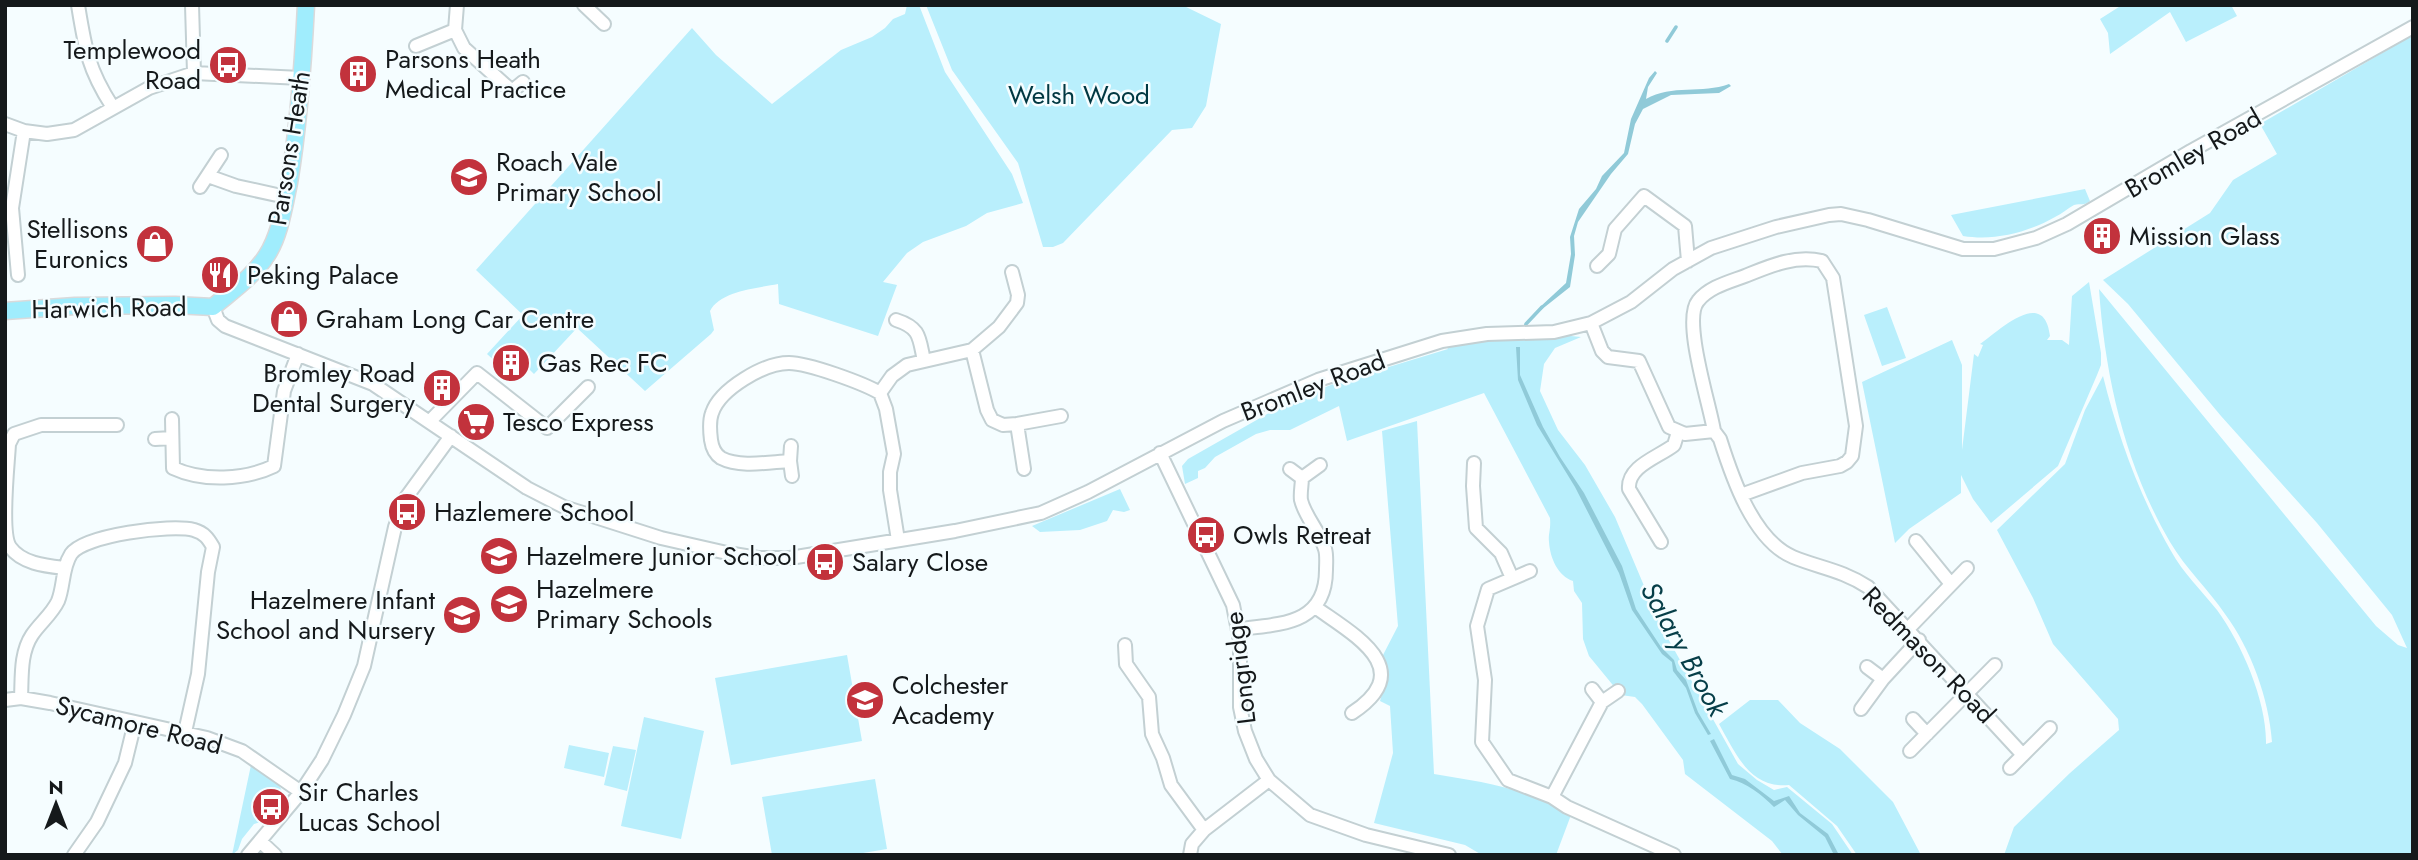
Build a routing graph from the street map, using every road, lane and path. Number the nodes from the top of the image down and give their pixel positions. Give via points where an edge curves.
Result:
1 (78, 5) edge
2 (192, 5) edge
3 (306, 5) edge
4 (457, 5) edge
5 (584, 5) edge
6 (604, 24) dead end
7 (2413, 27) edge
8 (455, 30) junction
9 (416, 46) dead end
10 (194, 73) junction
11 (302, 78) junction
12 (523, 82) dead end
13 (112, 106) junction
14 (5, 124) edge
15 (24, 131) junction
16 (221, 155) dead end
17 (208, 176) junction
18 (200, 187) dead end
19 (286, 197) junction
20 (1688, 261) junction
21 (1597, 266) dead end
22 (1012, 272) dead end
23 (18, 275) dead end
24 (213, 307) junction
25 (5, 311) edge
26 (896, 320) dead end
27 (1591, 323) junction
28 (972, 350) junction
29 (298, 354) junction
30 (924, 361) junction
31 (588, 387) dead end
32 (880, 393) junction
33 (1061, 416) dead end
34 (172, 419) dead end
35 (430, 421) junction
36 (96, 425) junction
37 (117, 425) dead end
38 (1017, 425) junction
39 (9, 431) edge
40 (1714, 431) junction
41 (1678, 432) junction
42 (451, 436) junction
43 (172, 438) junction
44 (96, 439) dead end
45 (155, 439) dead end
46 (792, 446) dead end
47 (1160, 453) junction
48 (276, 460) junction
49 (790, 461) junction
50 (289, 463) dead end
51 (1474, 463) dead end
52 (1320, 465) dead end
53 (1024, 469) dead end
54 (1290, 469) dead end
55 (792, 476) dead end
56 (1302, 478) junction
57 (1741, 495) junction
58 (898, 540) junction
59 (1916, 541) dead end
60 (1661, 542) dead end
61 (65, 568) junction
62 (1967, 568) dead end
63 (1530, 571) dead end
64 (1512, 578) junction
65 (1951, 584) junction
66 (1315, 607) junction
67 (1239, 629) junction
68 (1908, 629) junction
69 (1919, 640) junction
70 (1125, 645) dead end
71 (1995, 665) dead end
72 (1867, 667) dead end
73 (1883, 679) junction
74 (1592, 689) dead end
75 (1618, 691) dead end
76 (1967, 693) junction
77 (21, 698) junction
78 (5, 699) edge
79 (1602, 702) junction
80 (1861, 709) dead end
81 (1352, 713) dead end
82 (1913, 719) dead end
83 (135, 722) junction
84 (2050, 728) dead end
85 (185, 732) junction
86 (1927, 734) junction
87 (1910, 751) dead end
88 (2023, 755) junction
89 (2010, 768) dead end
90 (1269, 780) junction
91 (302, 792) junction
92 (1552, 797) junction
93 (1204, 830) junction
94 (260, 841) junction
95 (74, 855) edge
96 (248, 855) edge
97 (275, 855) edge
98 (1190, 855) edge
99 (1449, 855) edge
100 (1675, 855) edge

1 - 13 street via 89,63
2 - 10 street
3 - 11 main road, Parsons Heath
4 - 8 street
5 - 6 street
7 - 20 street, Bromley Road via 2067,224 2023,242 1994,249 1963,248 1855,216 1829,215 1736,239
8 - 9 street
8 - 12 street via 464,48 517,94
10 - 11 street
10 - 13 street
11 - 19 main road, Parsons Heath
13 - 15 street via 74,130
14 - 15 street
15 - 23 street via 12,208
16 - 17 street
17 - 18 street
17 - 19 street
19 - 24 main road, Parsons Heath via 269,253
20 - 21 street via 1685,226 1644,196 1615,229 1609,254
20 - 27 street, Bromley Road via 1631,302
22 - 28 street via 1017,303 999,327
24 - 25 main road, Harwich Road via 75,306
24 - 29 street, Bromley Road via 225,326
26 - 30 street via 918,332
27 - 41 street via 1608,356 1639,361 1664,419
27 - 47 street, Bromley Road via 1554,332 1472,336 1396,354 1263,402
28 - 30 street
28 - 38 street via 992,420
29 - 35 street, Bromley Road via 373,384
29 - 48 street via 284,391
30 - 32 street via 907,365
31 - 35 street via 547,428 477,373
32 - 49 street via 788,363 760,369 739,382 711,414 712,447 719,457 733,462
32 - 58 street via 894,454 890,490
33 - 38 street
34 - 43 street
35 - 42 street, Bromley Road
36 - 37 street
36 - 39 street via 41,425
36 - 44 street
38 - 53 street
39 - 61 street via 5,528 10,547 41,565
40 - 41 street
40 - 57 street, Redmason Road
40 - 57 street, Redmason Road via 1701,376 1693,308 1706,292 1781,262 1822,261 1833,278 1856,426 1852,456 1840,466 1802,473
41 - 60 street via 1675,445 1635,470 1629,480 1629,489
42 - 58 street, Bromley Road via 527,488 564,507 661,538 774,559
42 - 91 street via 405,499 364,666 322,760
43 - 45 street
43 - 48 street via 173,468 186,474 257,475
46 - 49 street
47 - 58 street, Bromley Road via 1088,492 1024,519
47 - 67 street, Longridge via 1228,589
48 - 50 street
49 - 55 street
51 - 64 street via 1476,528 1501,553
52 - 56 street
54 - 56 street
56 - 66 street via 1301,500 1326,550 1326,581
57 - 68 street, Redmason Road via 1781,550 1849,575 1868,587
59 - 65 street
61 - 77 street via 57,603 25,648
61 - 85 street via 72,552 82,544 157,528 206,535 213,547 198,674
62 - 65 street
63 - 64 street
64 - 92 street via 1488,589 1477,626 1485,680 1482,742 1508,780
65 - 68 street
66 - 67 street via 1284,623
66 - 81 street via 1366,644 1380,667 1377,691
67 - 90 street, Longridge via 1240,707 1256,759
68 - 69 street, Redmason Road
69 - 73 street
69 - 76 street, Redmason Road
70 - 93 street via 1126,664 1149,697 1152,734 1171,785
71 - 76 street
72 - 73 street
73 - 80 street
74 - 79 street
75 - 79 street
76 - 86 street
76 - 88 street, Redmason Road
77 - 78 street, Sycamore Road
77 - 83 street, Sycamore Road
79 - 92 street
82 - 86 street
83 - 85 street, Sycamore Road
83 - 95 street via 121,773
84 - 88 street
85 - 91 street, Sycamore Road via 242,751
86 - 87 street
88 - 89 street
90 - 93 street
90 - 99 street, Longridge via 1310,815 1366,835
91 - 94 street
92 - 100 street
93 - 98 street via 1192,844
94 - 96 street
94 - 97 street

